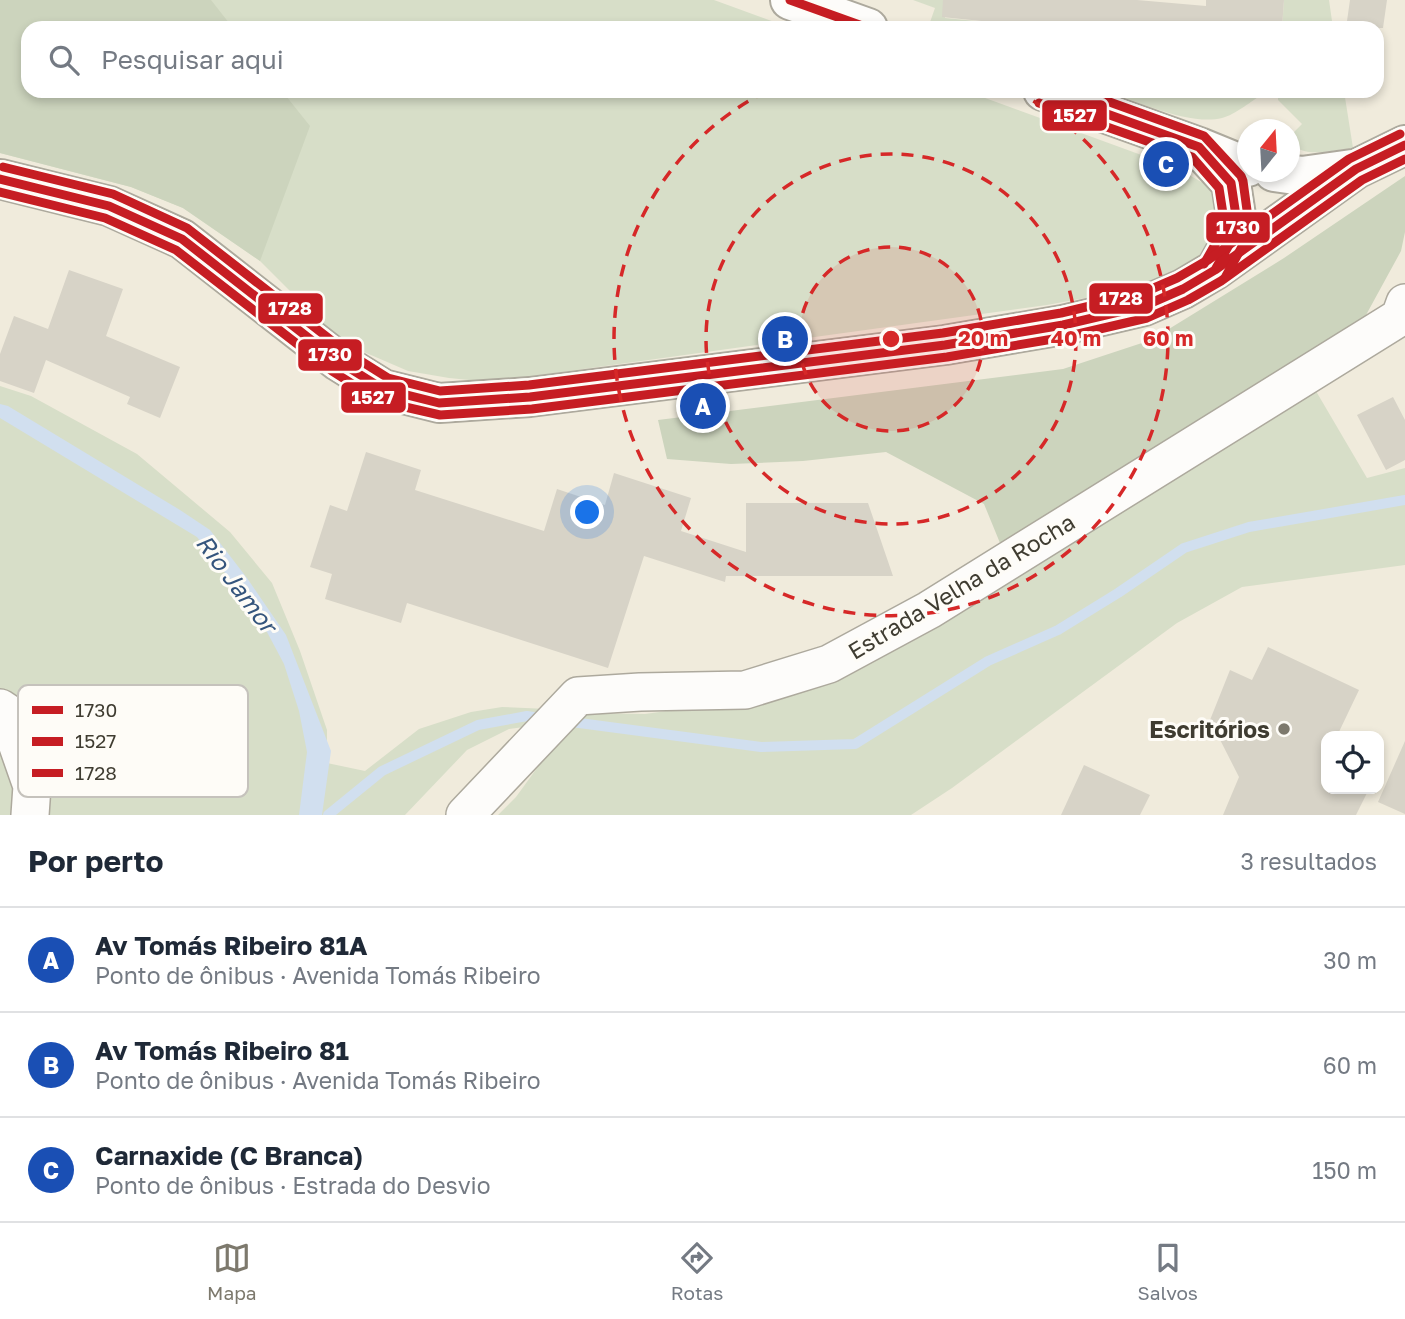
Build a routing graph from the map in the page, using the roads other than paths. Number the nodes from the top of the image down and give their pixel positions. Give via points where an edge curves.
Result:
1 (790, 0) edge
2 (848, 21) edge
3 (1062, 98) edge
4 (1405, 145) edge
5 (1199, 147) junction
6 (1237, 163) edge
7 (1356, 169) junction
8 (1300, 176) edge
9 (0, 178) edge
10 (1215, 270) junction
11 (1405, 303) edge
12 (0, 708) edge
13 (18, 746) edge
14 (31, 797) edge
15 (30, 815) edge
16 (465, 815) edge

1 - 2 street
3 - 5 street
4 - 7 street
5 - 6 street
5 - 10 street via 1231,183 1238,229
7 - 8 street
7 - 10 street
9 - 10 street via 109,206 182,239 338,361 383,389 439,403 530,397 1023,332 1144,306
11 - 16 street, Estrada Velha da Rocha via 1400,317 1389,325 929,610 829,664 745,690 579,696
12 - 13 street via 6,712
14 - 15 street

